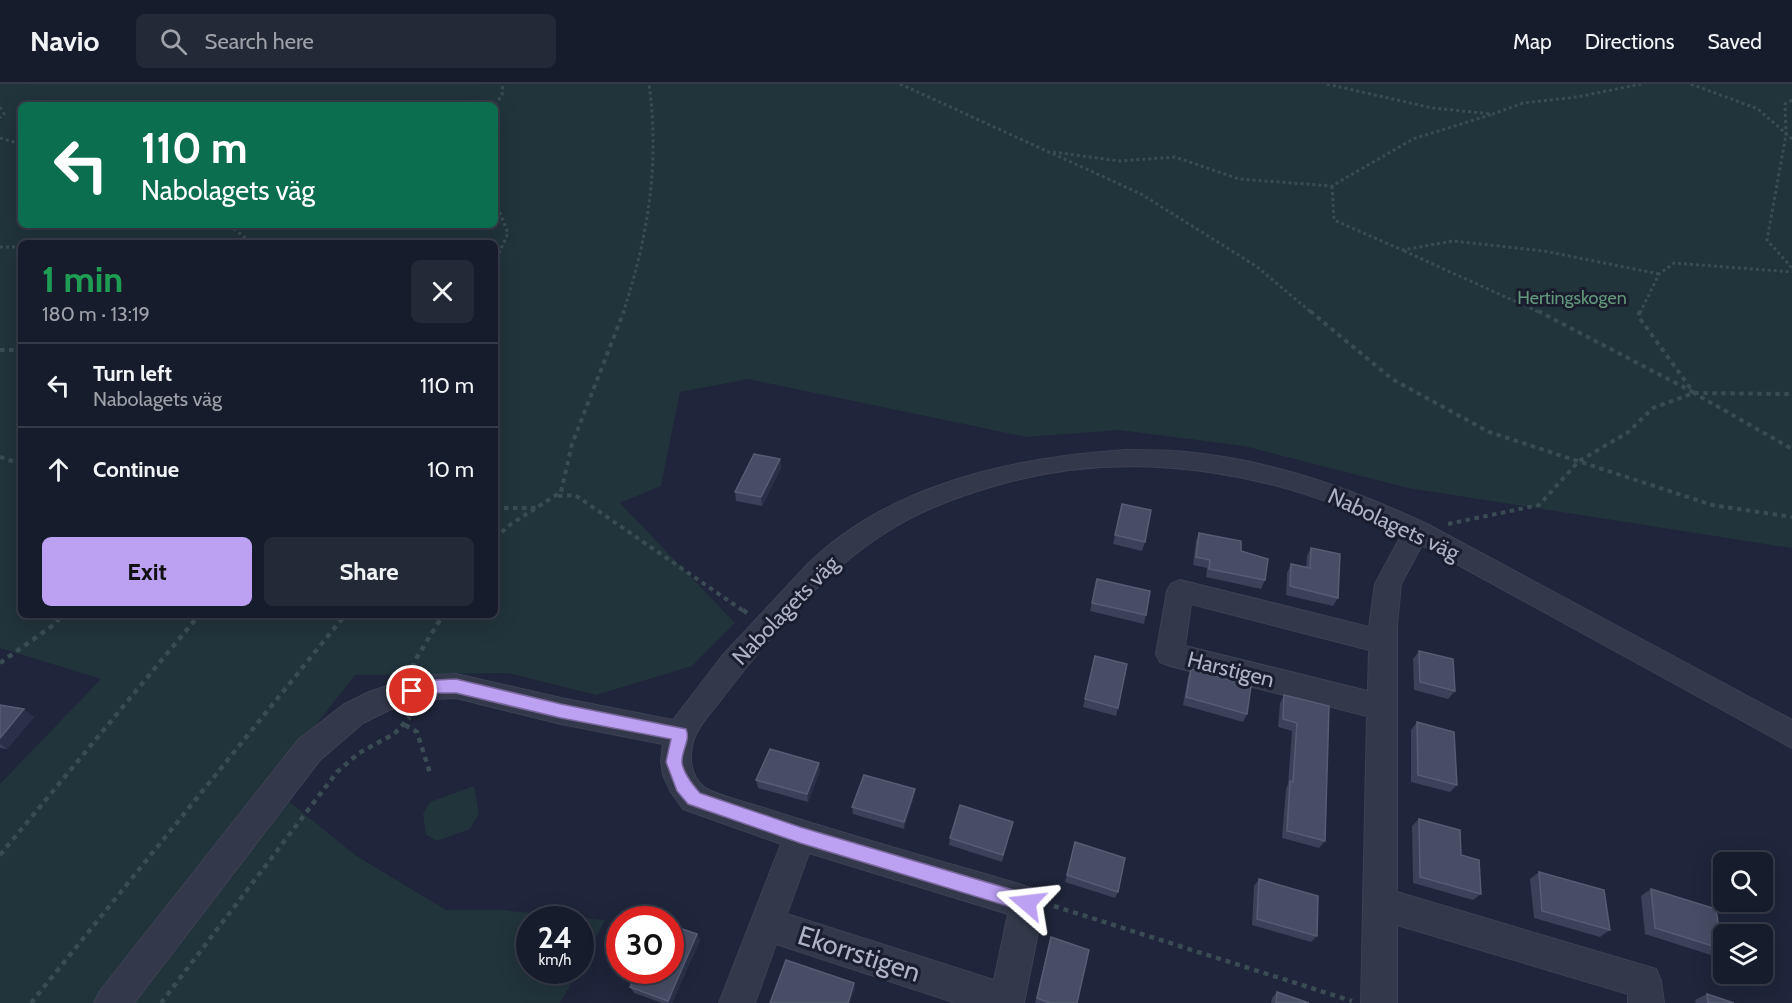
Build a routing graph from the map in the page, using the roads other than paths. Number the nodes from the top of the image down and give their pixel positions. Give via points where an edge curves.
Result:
1 (1418, 531) junction
2 (1383, 642) junction
3 (1382, 707) junction
4 (680, 734) junction
5 (1792, 735) edge
6 (800, 835) junction
7 (1381, 904) junction
8 (768, 925) junction
9 (112, 1003) edge
10 (737, 1003) edge
11 (1375, 1003) edge
12 (1646, 1003) edge

1 - 2 street via 1388,584
1 - 4 street, Nabolagets väg via 1361,504 1299,482 1239,468 1143,457 1090,458 1005,472 963,485 893,516 829,560 709,691
1 - 5 street, Nabolagets väg
2 - 3 street
2 - 3 street, Harstigen via 1180,591 1170,654
3 - 7 street
4 - 6 street via 674,762 683,786 694,799
4 - 9 street via 456,686 432,687 379,701 353,714 309,750
6 - 8 street, Ekorrstigen
6 - 8 street, Ekorrstigen via 1027,903 1007,1002
7 - 11 street
7 - 12 street via 1644,981
8 - 10 street, Ekorrstigen

